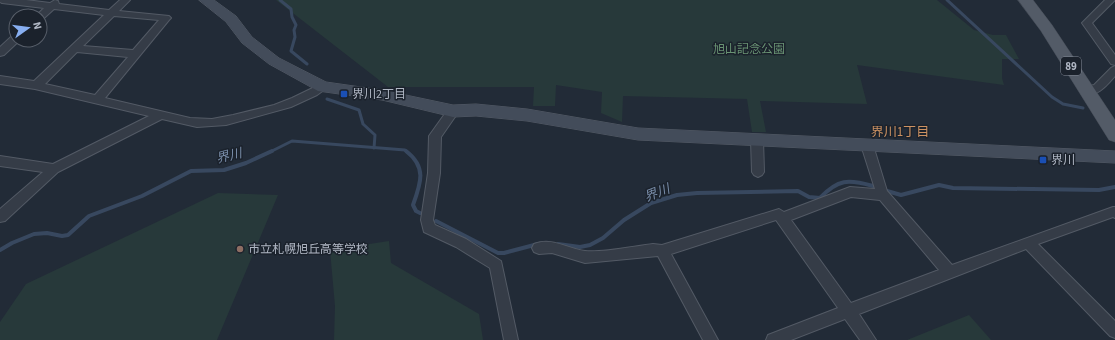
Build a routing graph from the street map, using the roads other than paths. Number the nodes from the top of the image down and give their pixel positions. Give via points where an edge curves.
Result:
1 (2, 0) edge
2 (125, 0) edge
3 (206, 0) edge
4 (1025, 0) edge
5 (1110, 0) edge
6 (55, 3) edge
7 (111, 13) junction
8 (8, 46) edge
9 (75, 49) junction
10 (0, 53) edge
11 (135, 54) junction
12 (1115, 62) edge
13 (1115, 70) edge
14 (0, 80) edge
15 (37, 85) junction
16 (323, 87) junction
17 (1087, 91) junction
18 (97, 100) junction
19 (453, 111) junction
20 (161, 115) junction
21 (1115, 135) edge
22 (757, 140) junction
23 (867, 145) junction
24 (1115, 157) edge
25 (0, 161) edge
26 (54, 169) junction
27 (758, 172) dead end
28 (884, 195) junction
29 (1115, 213) edge
30 (0, 217) edge
31 (782, 218) junction
32 (1028, 242) junction
33 (538, 248) dead end
34 (662, 251) junction
35 (950, 272) junction
36 (848, 311) junction
37 (1115, 331) edge
38 (511, 340) edge
39 (711, 340) edge
40 (773, 340) edge
41 (869, 340) edge

1 - 6 street
2 - 7 street
3 - 16 street via 231,19 248,40 274,61
4 - 17 main road, 89 via 1043,22
5 - 12 street via 1087,23
6 - 7 street
7 - 9 street
7 - 11 street via 166,18
8 - 10 street
9 - 11 street
9 - 15 street
11 - 18 street
13 - 17 street via 1098,88
14 - 15 street
15 - 18 street
16 - 19 street via 382,95
16 - 20 street via 284,107 220,123 197,123
17 - 21 main road, 89
18 - 20 street
19 - 22 street via 476,110 527,115 638,134
19 - 38 street via 435,136 434,173 427,220 430,228 461,243 496,265
20 - 26 street
22 - 23 street
22 - 27 street
23 - 24 street
23 - 28 street
25 - 26 street
26 - 30 street
28 - 31 street via 850,192
28 - 35 street
29 - 32 street
31 - 34 street via 779,214
31 - 36 street
32 - 35 street
32 - 37 street
33 - 34 street via 552,246 585,257
34 - 39 street
35 - 36 street
36 - 40 street
36 - 41 street

